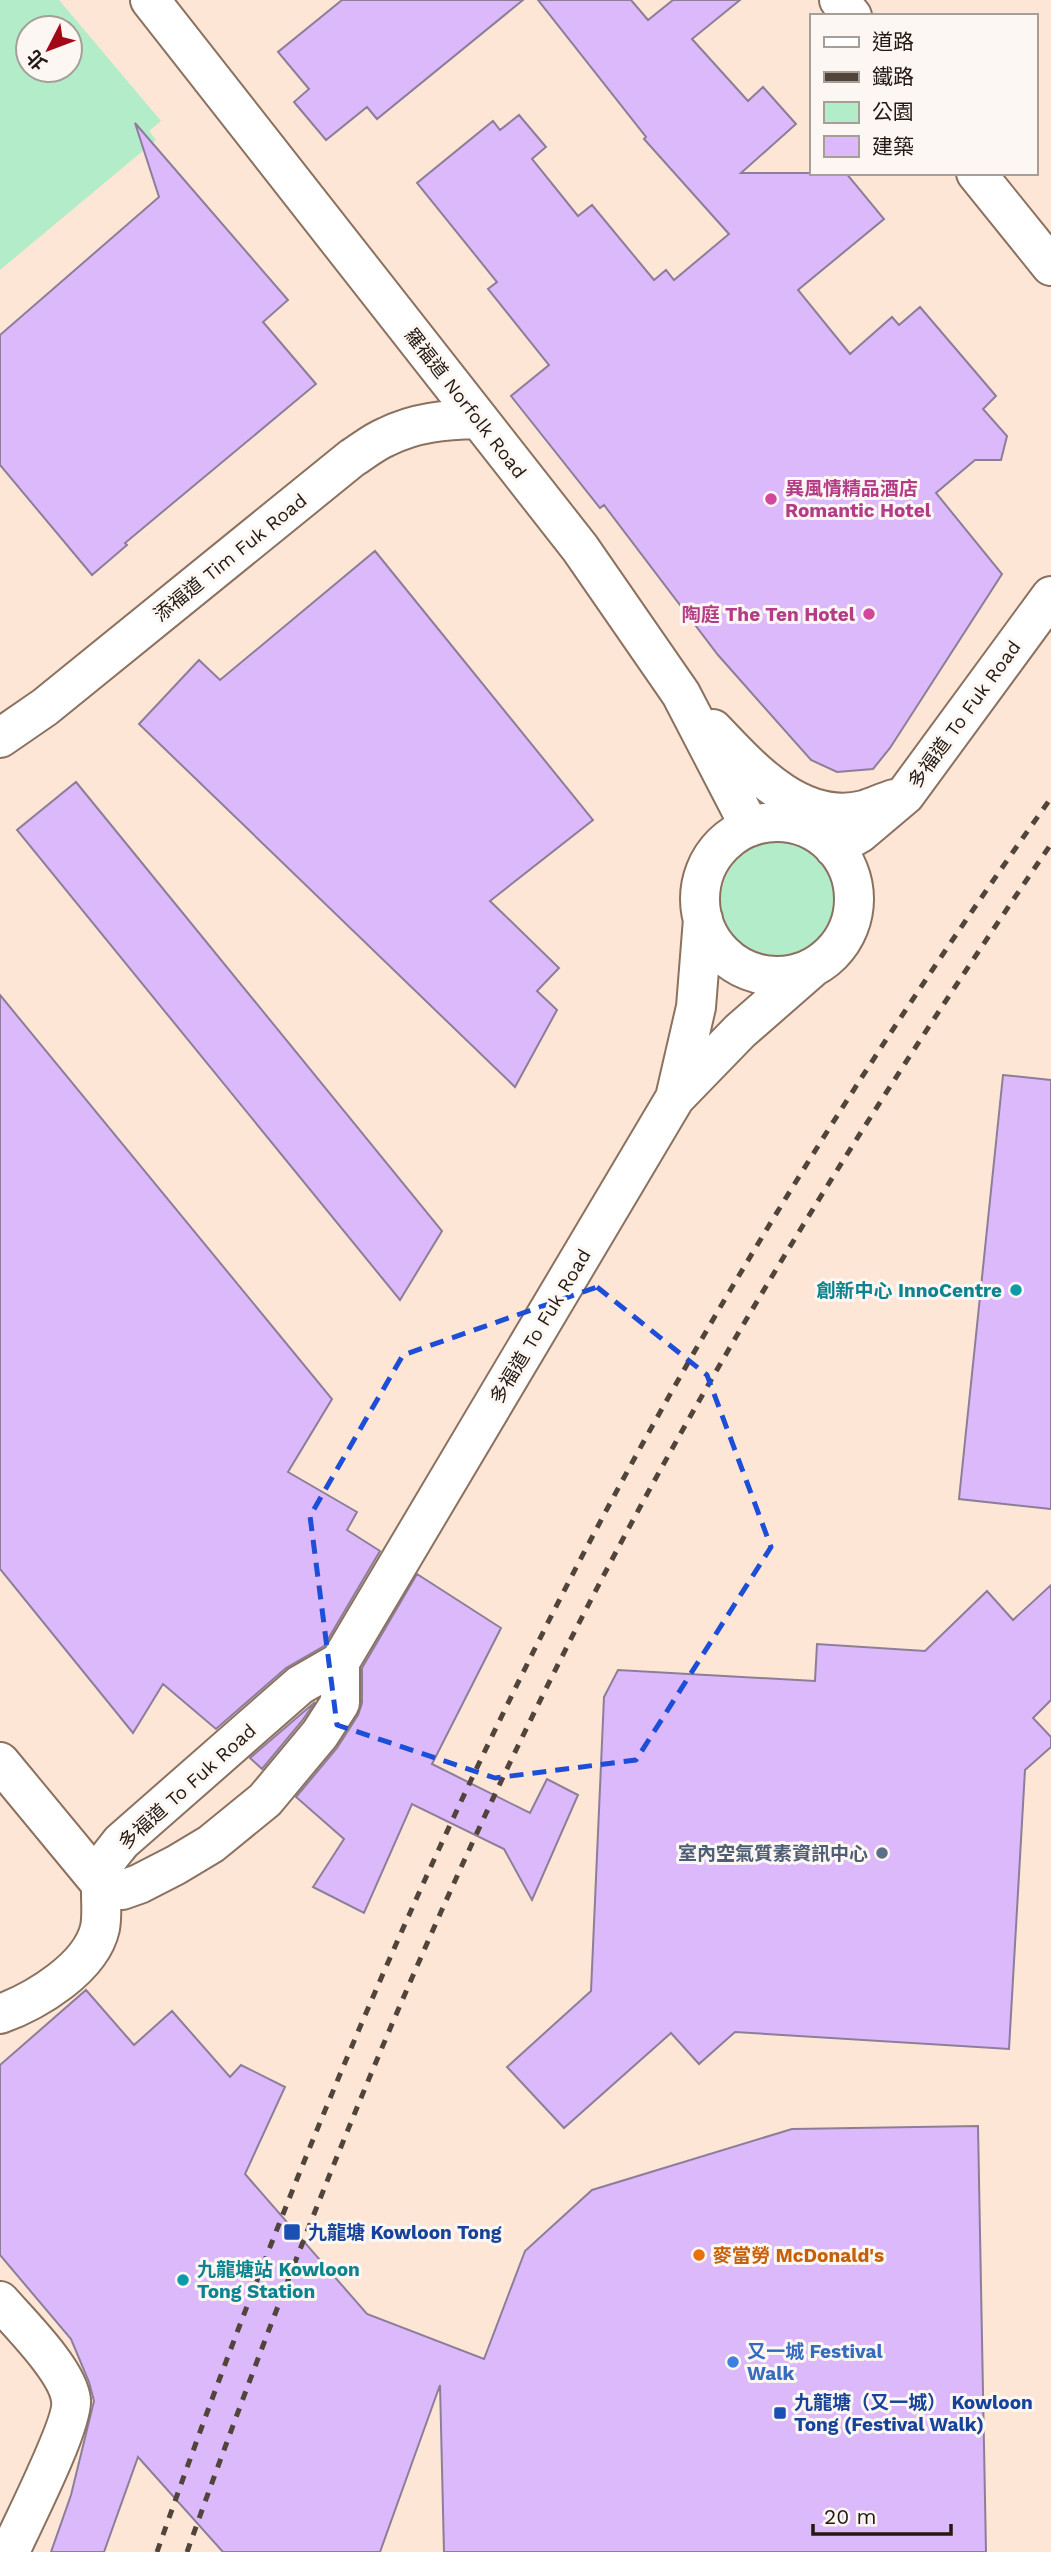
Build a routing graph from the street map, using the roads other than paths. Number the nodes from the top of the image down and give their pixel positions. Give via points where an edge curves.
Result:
1 (150, 0) edge
2 (839, 0) edge
3 (850, 14) edge
4 (978, 175) edge
5 (1051, 266) edge
6 (478, 419) junction
7 (1051, 596) edge
8 (681, 694) junction
9 (0, 738) edge
10 (905, 795) junction
11 (750, 827) junction
12 (834, 848) junction
13 (703, 919) junction
14 (811, 969) junction
15 (675, 1098) junction
16 (340, 1662) junction
17 (0, 1762) edge
18 (100, 1883) junction
19 (0, 2014) edge
20 (0, 2301) edge
21 (4, 2552) edge

1 - 6 street, 羅福道 Norfolk Road
2 - 3 street
4 - 5 street
6 - 8 street, 羅福道 Norfolk Road via 580,548
6 - 9 street, 添福道 Tim Fuk Road via 412,425 352,458 45,707
7 - 10 street, 多福道 To Fuk Road
8 - 10 street via 764,782 801,803 834,812 862,811
8 - 11 street, 羅福道 Norfolk Road
10 - 12 street, 多福道 To Fuk Road via 860,833
11 - 12 street, 多福道 To Fuk Road via 772,822 796,824 817,833
11 - 13 street, 多福道 To Fuk Road via 730,837 704,874
12 - 14 street, 多福道 To Fuk Road via 848,867 854,890 853,914 845,937 831,956
13 - 14 street, 多福道 To Fuk Road via 712,940 746,969 767,976 789,976
13 - 15 street, 多福道 To Fuk Road via 696,1007
14 - 15 street, 多福道 To Fuk Road via 740,1031
15 - 16 street, 多福道 To Fuk Road
16 - 18 street, 多福道 To Fuk Road via 300,1685 137,1825 106,1862
16 - 18 street via 340,1703 265,1800 211,1844 151,1878 122,1890 105,1889
17 - 18 street
18 - 19 street via 99,1932 89,1952 39,1996
20 - 21 street via 57,2367 72,2401 64,2432 13,2545

